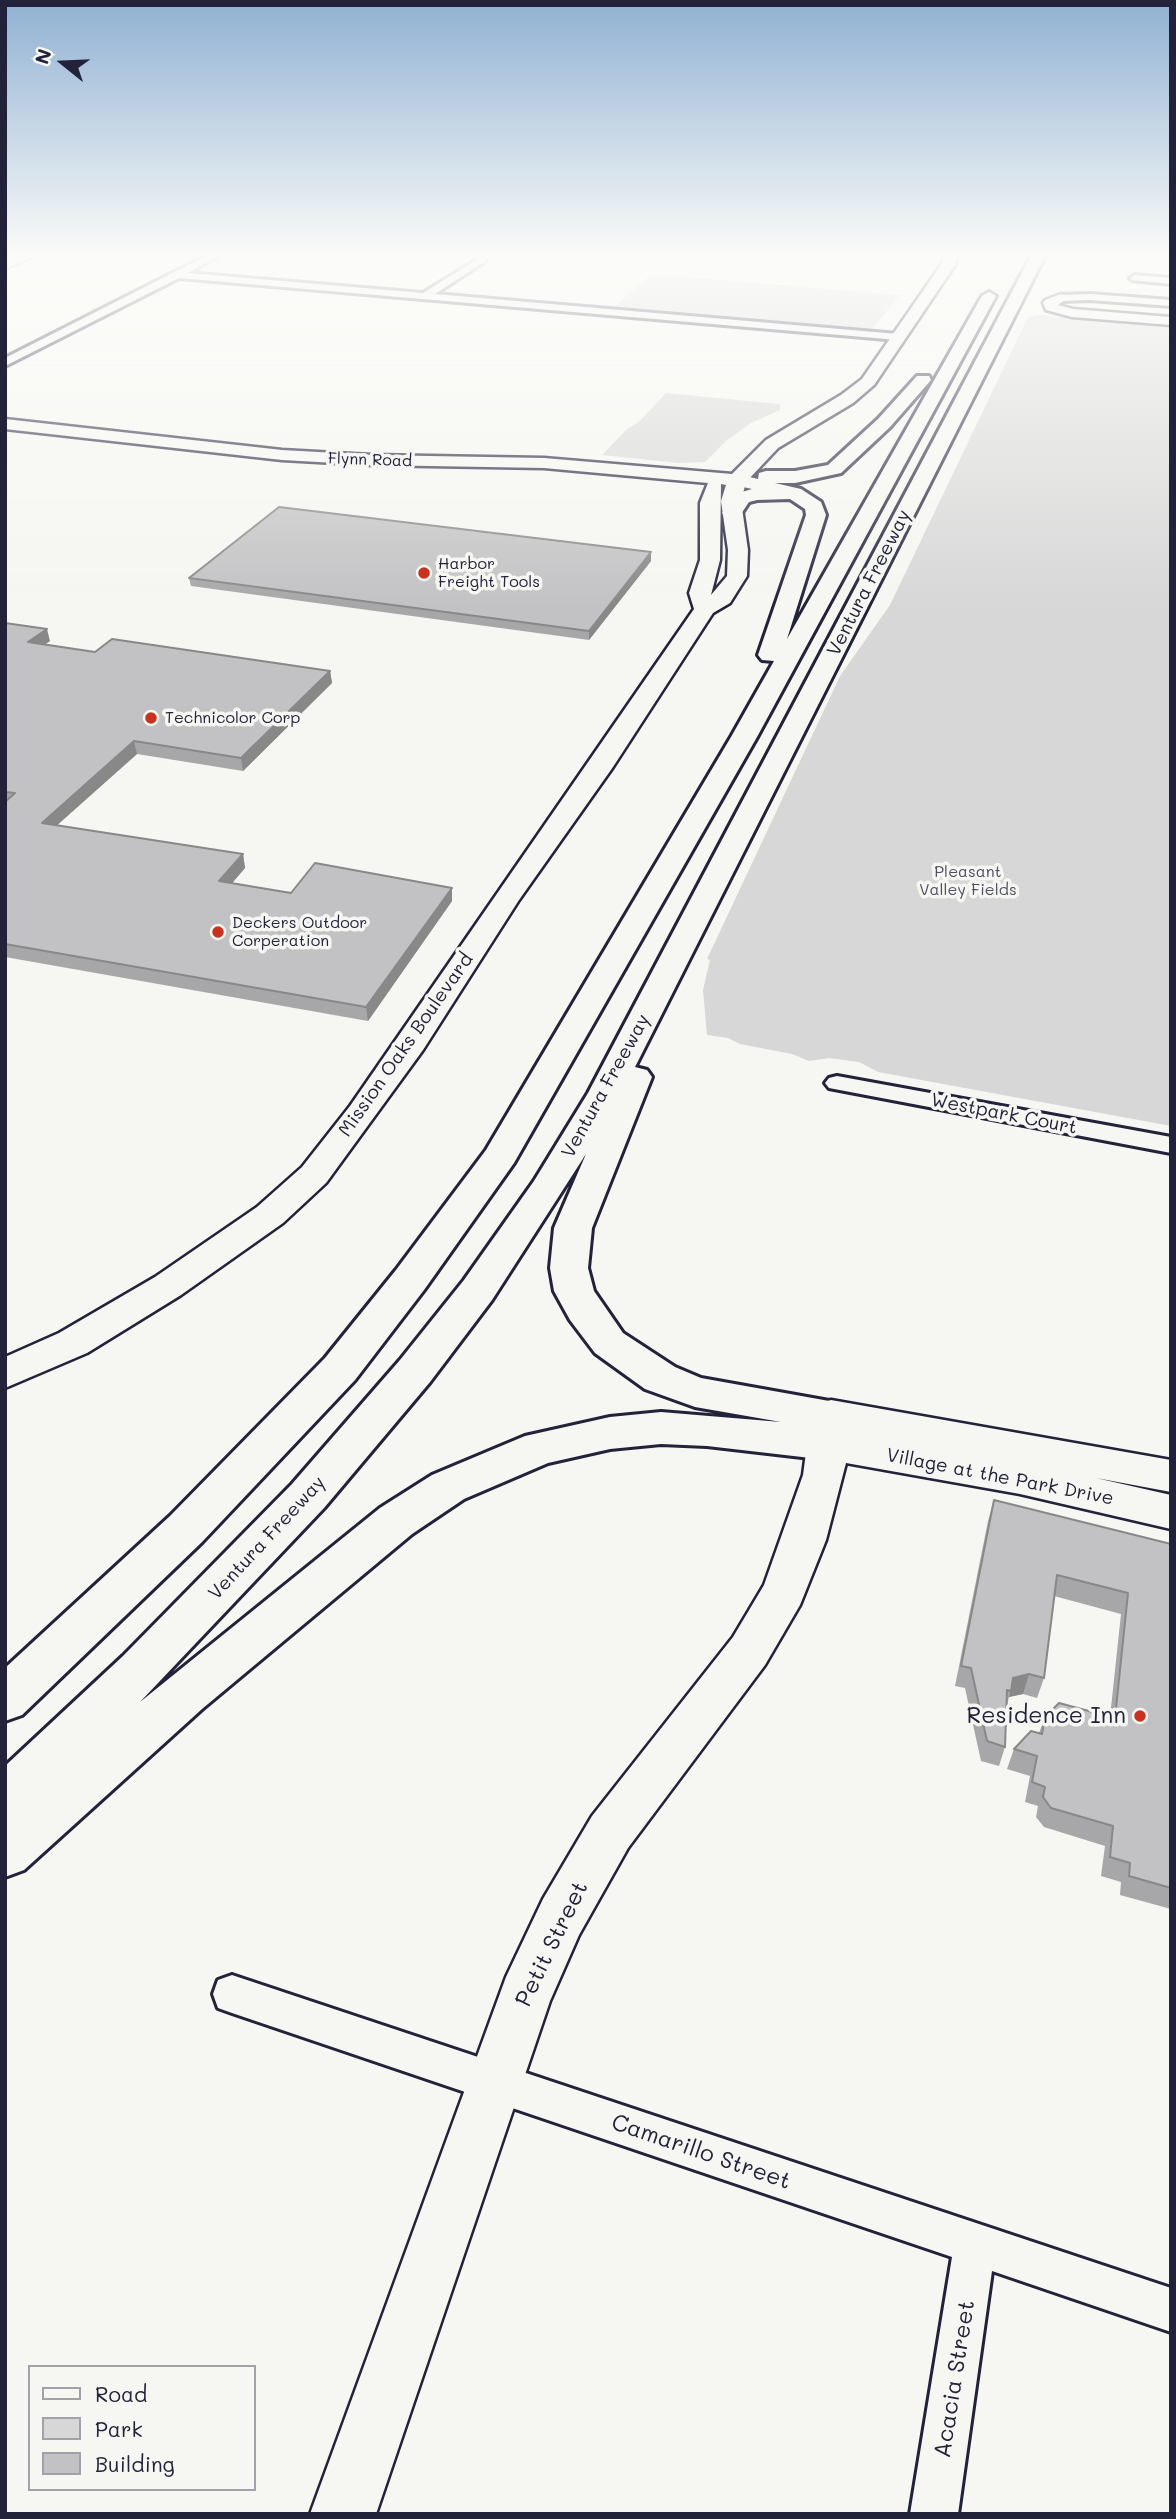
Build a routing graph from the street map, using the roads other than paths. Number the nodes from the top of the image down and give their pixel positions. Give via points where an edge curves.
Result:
1 (871, 372) edge
2 (930, 372) edge
3 (947, 372) edge
4 (978, 372) edge
5 (5, 425) edge
6 (750, 452) junction
7 (728, 473) junction
8 (810, 475) junction
9 (806, 499) junction
10 (732, 513) junction
11 (705, 609) junction
12 (744, 737) junction
13 (672, 965) junction
14 (837, 1083) dead end
15 (1171, 1145) edge
16 (5, 1374) edge
17 (830, 1429) junction
18 (1171, 1476) edge
19 (1171, 1512) edge
20 (5, 1700) edge
21 (5, 1800) edge
22 (5, 1852) edge
23 (232, 1994) dead end
24 (492, 2083) junction
25 (975, 2244) junction
26 (1171, 2311) edge
27 (343, 2514) edge
28 (934, 2514) edge

1 - 6 main road via 861,388
2 - 8 highway via 847,458 834,468
3 - 12 highway, Ventura Freeway
4 - 13 highway, Ventura Freeway
5 - 7 main road, Flynn Road via 320,458
6 - 7 main road
6 - 8 highway via 766,469
7 - 8 highway
7 - 9 highway
7 - 10 main road, Mission Oaks Boulevard
7 - 11 main road via 709,503 710,560 700,593
9 - 10 highway via 757,494 742,498
9 - 12 highway via 816,514
10 - 11 main road, Mission Oaks Boulevard via 737,576 722,598
11 - 16 main road, Mission Oaks Boulevard via 407,1050 314,1175 270,1215 168,1286 73,1343
12 - 20 highway, Ventura Freeway via 501,1155 410,1280 340,1369 186,1530
13 - 17 highway via 625,1106 573,1228 569,1268 574,1291 609,1343 660,1378
13 - 21 highway, Ventura Freeway via 549,1187 415,1371 236,1572
14 - 15 street, Westpark Court
17 - 18 main road, Village at the Park Drive
17 - 19 main road, Village at the Park Drive
17 - 22 highway via 661,1428 610,1433 540,1448 448,1487 396,1521 186,1694
17 - 24 main road, Petit Street via 824,1475 784,1592 749,1651 610,1832 552,1936
23 - 24 street, Camarillo Street
24 - 25 street, Camarillo Street
24 - 27 main road, Petit Street
25 - 26 street, Camarillo Street
25 - 28 street, Acacia Street

